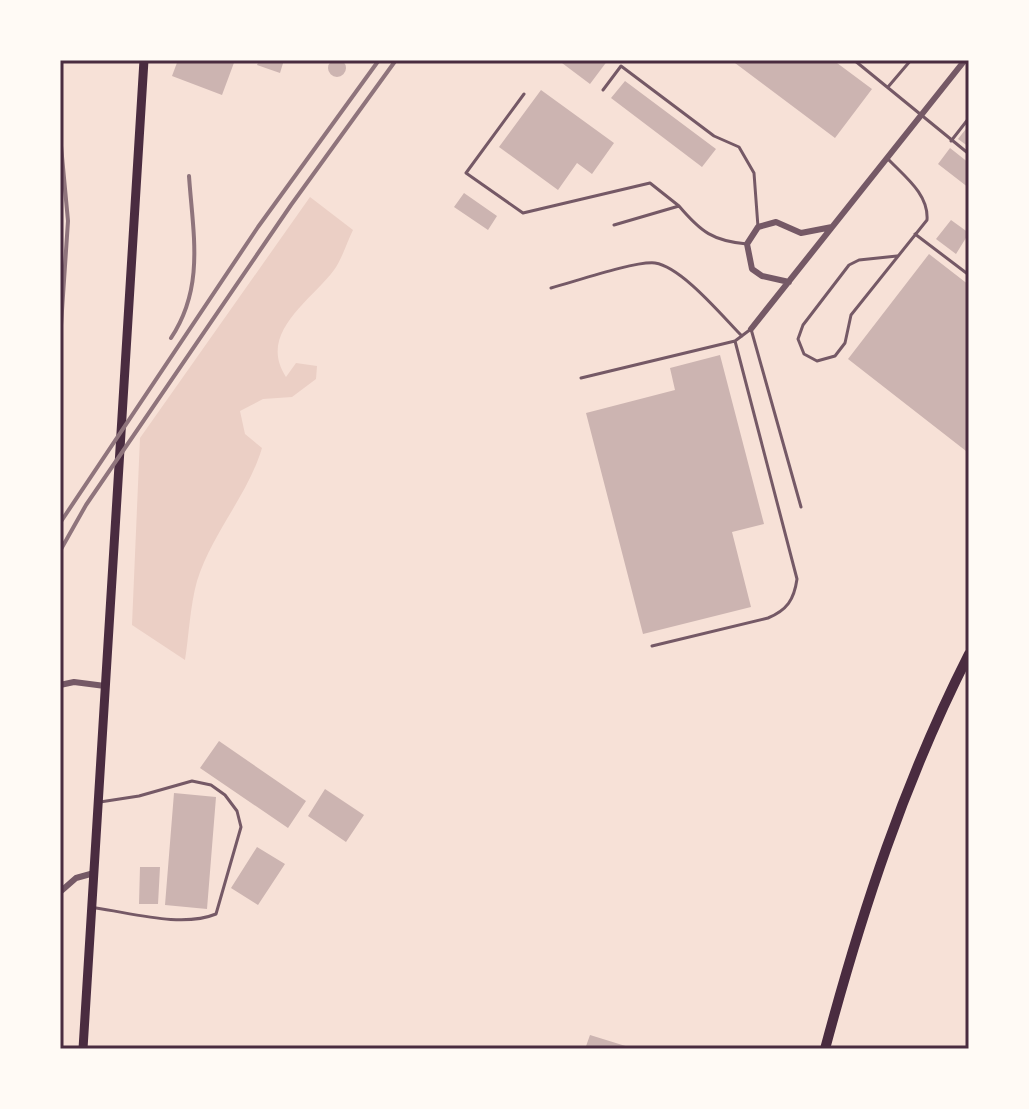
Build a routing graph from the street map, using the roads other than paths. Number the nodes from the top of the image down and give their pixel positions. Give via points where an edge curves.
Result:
1 (144, 60) edge
2 (854, 60) edge
3 (911, 60) edge
4 (965, 60) edge
5 (888, 87) junction
6 (603, 90) dead end
7 (524, 94) dead end
8 (920, 115) junction
9 (969, 118) edge
10 (951, 141) junction
11 (969, 154) edge
12 (887, 158) junction
13 (679, 206) junction
14 (614, 225) dead end
15 (758, 227) junction
16 (832, 227) junction
17 (915, 234) junction
18 (747, 244) junction
19 (897, 256) junction
20 (969, 275) edge
21 (789, 282) junction
22 (551, 288) dead end
23 (751, 329) junction
24 (742, 336) junction
25 (735, 341) junction
26 (581, 378) dead end
27 (801, 507) dead end
28 (652, 646) dead end
29 (969, 654) edge
30 (60, 685) edge
31 (105, 686) junction
32 (98, 802) junction
33 (94, 873) junction
34 (60, 892) edge
35 (92, 907) junction
36 (83, 1049) edge
37 (825, 1049) edge

1 - 31 main road
2 - 5 lane
3 - 5 lane
4 - 8 street
5 - 8 lane
6 - 15 lane via 621,66 714,136 739,147 754,173
7 - 13 lane via 466,173 523,213 650,183
8 - 10 lane
8 - 12 street
9 - 10 lane
10 - 11 lane
12 - 16 street
12 - 17 lane via 920,192 928,209 927,220
13 - 14 lane
13 - 18 lane via 695,226 721,242
15 - 16 street via 776,222 801,233
15 - 18 street
16 - 21 street
17 - 19 lane
17 - 20 lane
18 - 21 street via 752,269
19 - 19 lane via 851,315 845,343 835,356 817,361 804,354 798,339 803,325 849,265
21 - 23 street
22 - 24 lane via 655,263 696,291
23 - 24 lane
23 - 27 lane
24 - 25 lane
25 - 26 lane
25 - 28 lane via 797,579 795,591 783,611 768,618
29 - 37 main road via 921,751 883,853
30 - 31 street
31 - 32 main road
32 - 33 main road
32 - 35 lane via 192,781 225,795 241,827 216,914 170,918
33 - 34 street via 76,878
33 - 35 main road
35 - 36 main road

